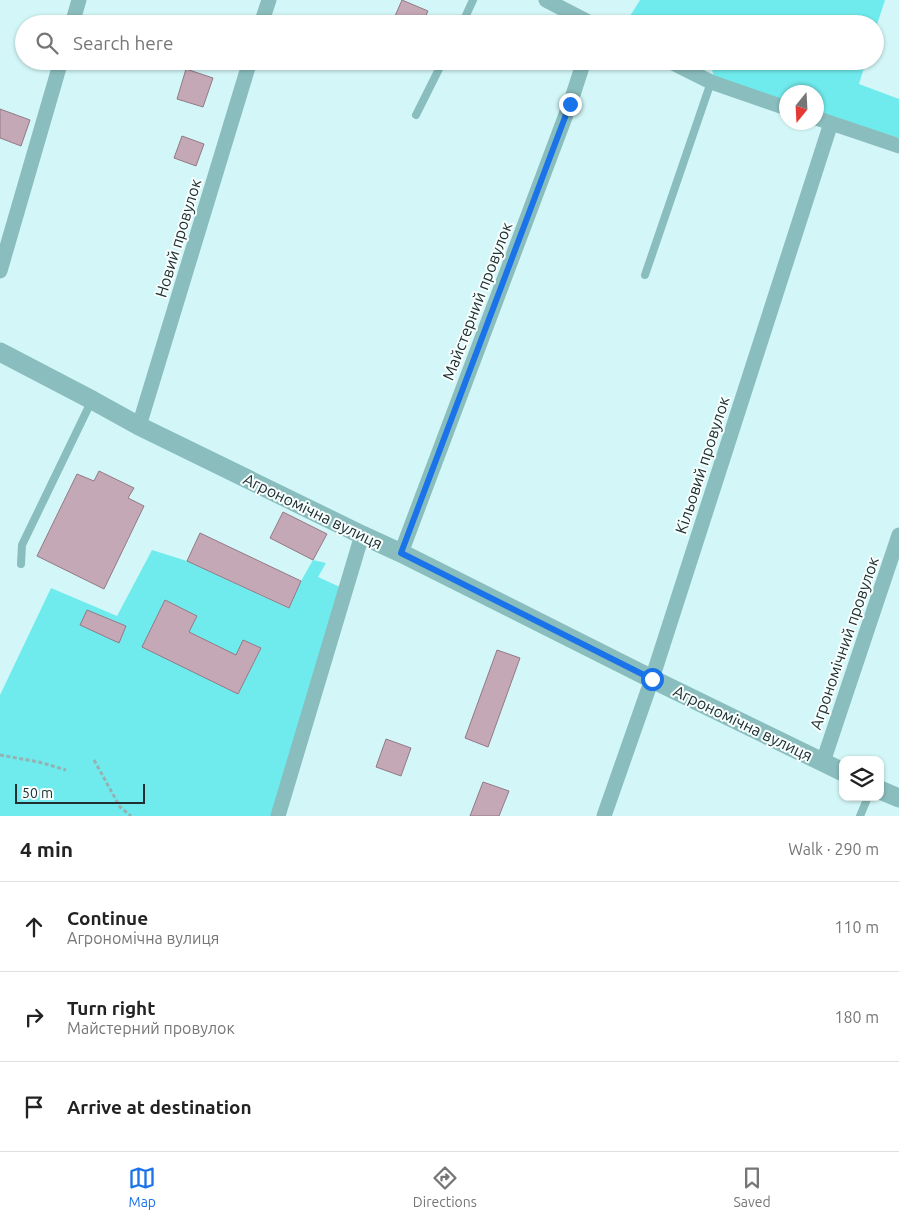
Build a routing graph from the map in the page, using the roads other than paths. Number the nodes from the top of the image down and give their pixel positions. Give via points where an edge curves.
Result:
1 (79, 0) edge
2 (269, 0) edge
3 (473, 0) edge
4 (546, 0) edge
5 (75, 15) edge
6 (264, 15) edge
7 (466, 15) edge
8 (575, 15) edge
9 (59, 70) edge
10 (247, 70) edge
11 (438, 70) edge
12 (581, 70) edge
13 (687, 70) edge
14 (711, 82) junction
15 (779, 106) edge
16 (416, 115) dead end
17 (824, 121) edge
18 (831, 123) junction
19 (899, 146) edge
20 (0, 272) edge
21 (644, 275) dead end
22 (0, 352) edge
23 (92, 400) junction
24 (139, 426) junction
25 (362, 535) junction
26 (899, 536) edge
27 (401, 553) junction
28 (21, 564) dead end
29 (652, 679) junction
30 (823, 762) junction
31 (839, 770) edge
32 (884, 792) edge
33 (899, 798) edge
34 (866, 801) edge
35 (283, 815) edge
36 (604, 816) edge
37 (860, 816) edge

1 - 5 street
2 - 6 street
3 - 7 lane
4 - 8 street
9 - 20 street
10 - 24 street, Новий провулок
11 - 16 lane
12 - 27 street, Майстерний провулок
13 - 14 street
14 - 15 street
14 - 21 lane
17 - 18 street
18 - 19 street
18 - 29 street, Кільовий провулок
22 - 23 street, Агрономічна вулиця
23 - 24 street, Агрономічна вулиця
23 - 28 lane via 22,545
24 - 25 street, Агрономічна вулиця
25 - 27 street, Агрономічна вулиця
25 - 35 street
26 - 30 street, Агрономічний провулок
27 - 29 street, Агрономічна вулиця
29 - 30 street, Агрономічна вулиця
29 - 36 street, Кільовий провулок
30 - 31 street, Агрономічна вулиця
32 - 33 street
34 - 37 lane

